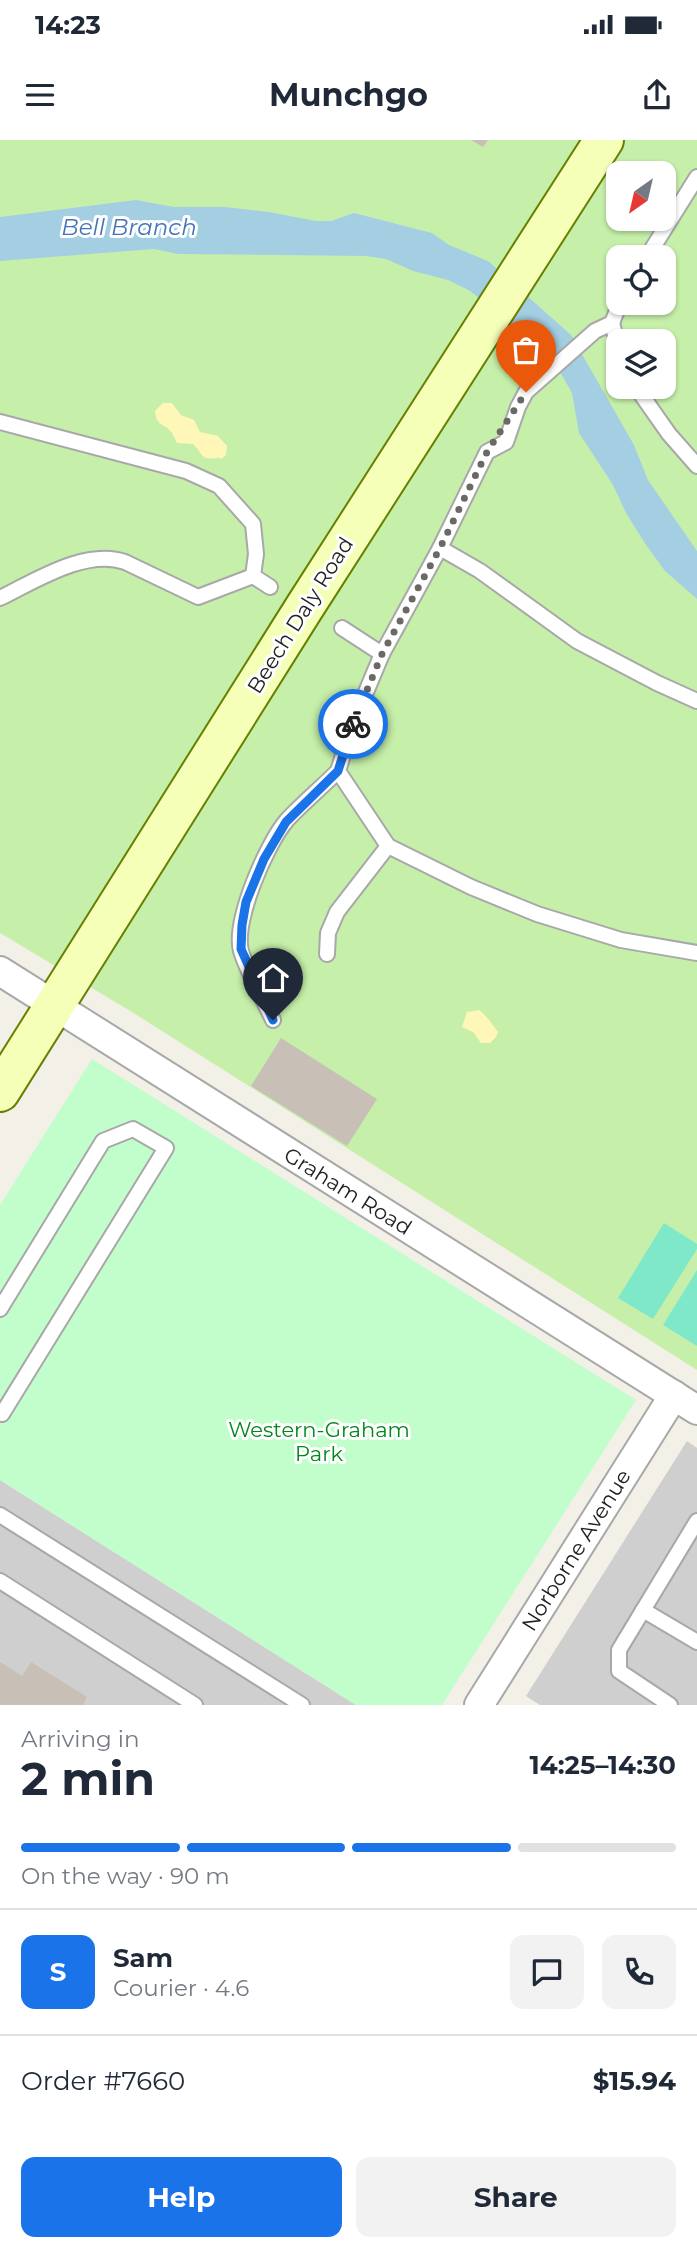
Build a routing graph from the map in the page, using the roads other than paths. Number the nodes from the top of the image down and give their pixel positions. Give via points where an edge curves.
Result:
1 (604, 140) edge
2 (697, 177) edge
3 (654, 245) edge
4 (615, 315) edge
5 (612, 323) junction
6 (614, 329) edge
7 (645, 399) edge
8 (0, 422) edge
9 (697, 466) edge
10 (440, 548) junction
11 (253, 576) junction
12 (270, 587) dead end
13 (0, 598) edge
14 (342, 628) dead end
15 (382, 654) junction
16 (697, 701) edge
17 (338, 771) junction
18 (388, 846) junction
19 (697, 953) edge
20 (327, 954) dead end
21 (0, 971) edge
22 (55, 1006) junction
23 (273, 1020) dead end
24 (0, 1093) edge
25 (0, 1309) edge
26 (686, 1403) edge
27 (0, 1413) edge
28 (0, 1515) edge
29 (697, 1521) edge
30 (691, 1544) edge
31 (0, 1581) edge
32 (643, 1610) junction
33 (697, 1642) edge
34 (195, 1705) edge
35 (302, 1705) edge
36 (479, 1705) edge
37 (670, 1705) edge

1 - 22 main road, Beech Daly Road
2 - 3 lane
4 - 5 lane
5 - 6 lane
5 - 10 lane via 595,331 526,392 506,442 487,452
7 - 9 lane
8 - 11 lane via 186,471 219,486 253,524
10 - 15 lane
10 - 16 lane via 577,641
11 - 12 lane
11 - 13 lane via 198,597 115,558 100,559 63,567
14 - 15 lane
15 - 17 lane
17 - 18 lane
17 - 23 lane via 286,822 246,902 241,949
18 - 19 lane via 537,914 621,940
18 - 20 lane via 337,912 328,933
21 - 22 street, Graham Road
22 - 24 main road, Beech Daly Road
22 - 26 street, Graham Road
25 - 27 lane via 103,1140 133,1129 166,1149
26 - 36 street, Norborne Avenue
28 - 35 lane
29 - 30 lane
30 - 32 lane
31 - 34 lane
32 - 33 lane
32 - 37 lane via 619,1650 619,1671

